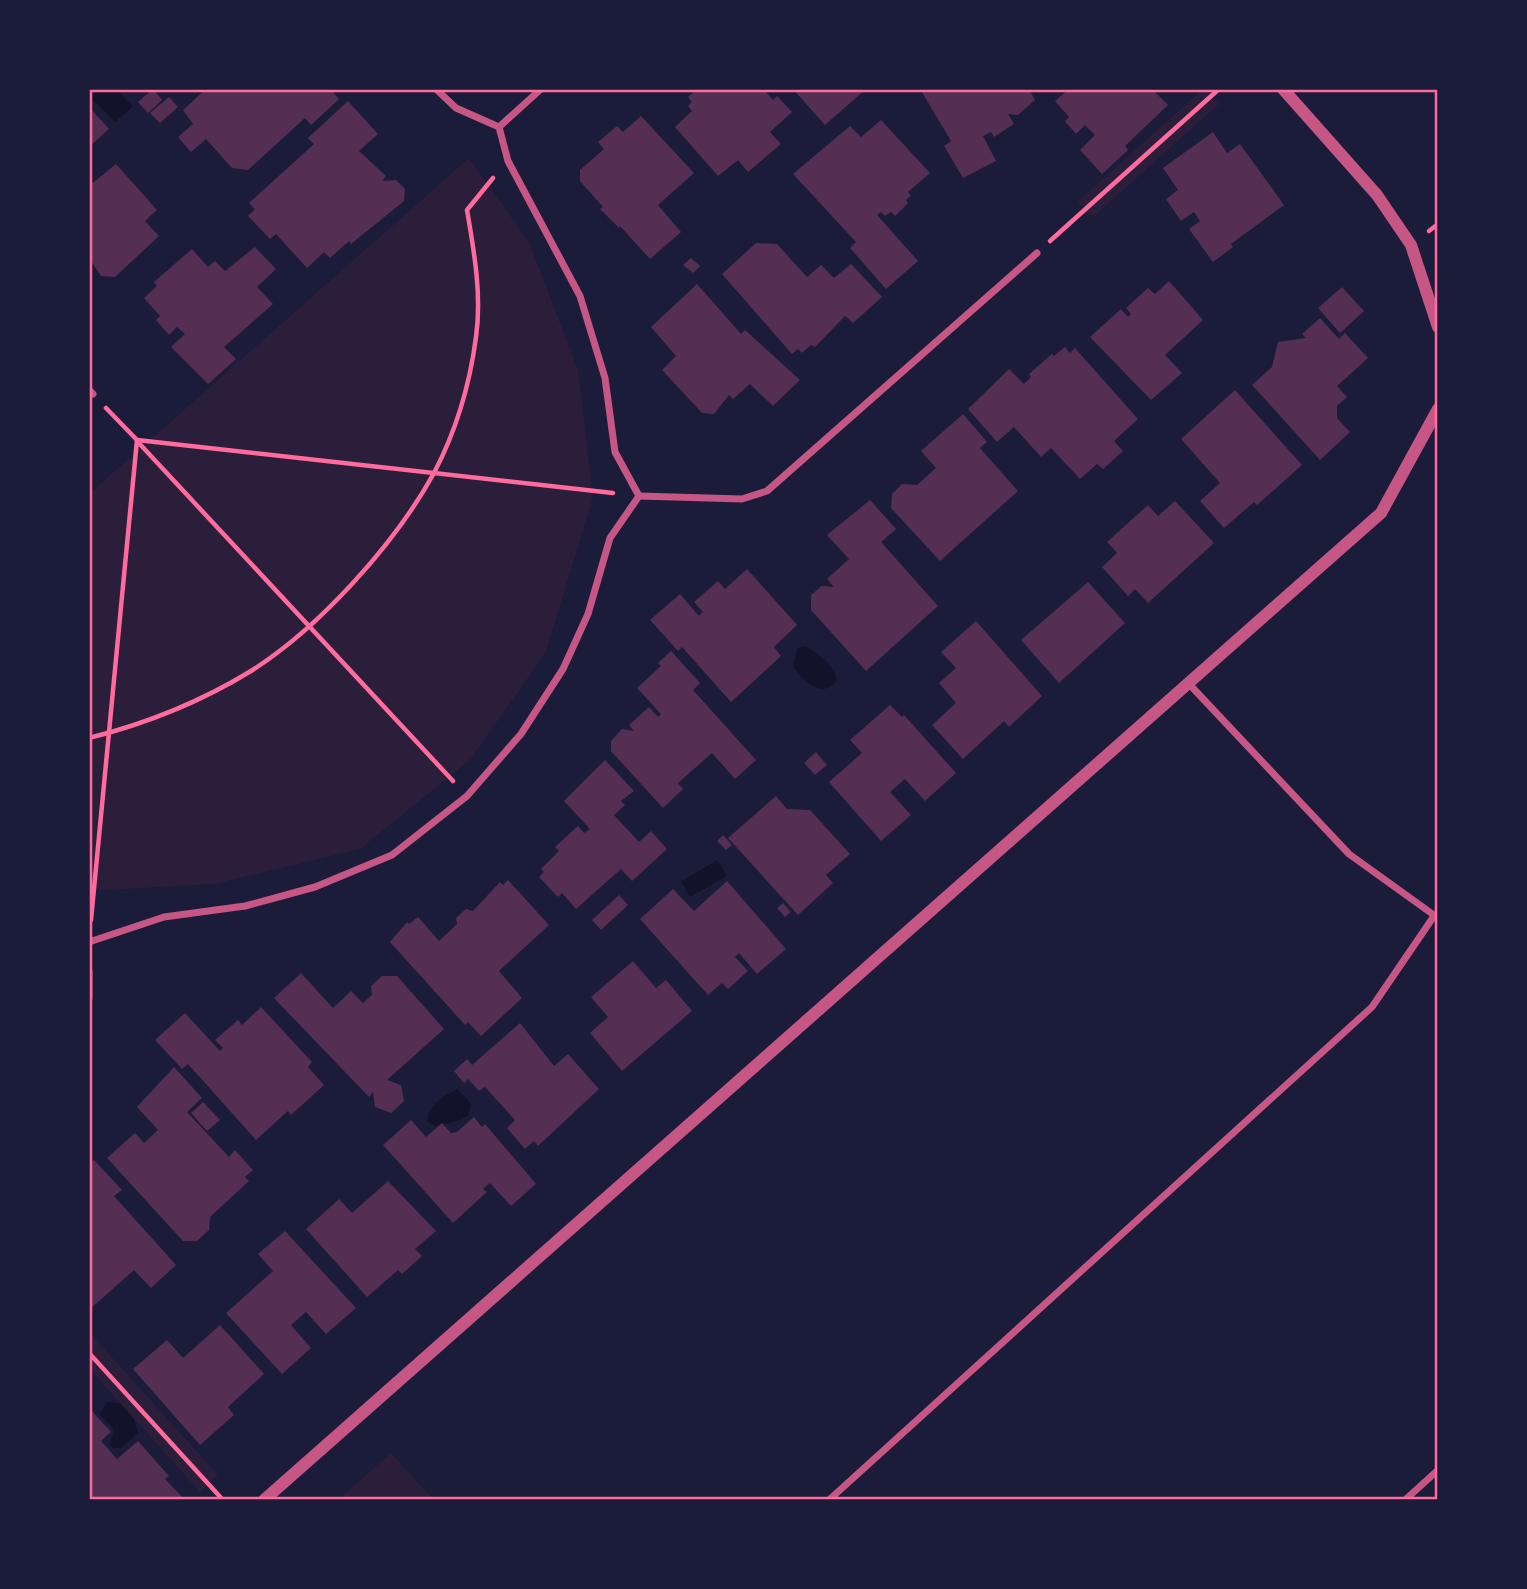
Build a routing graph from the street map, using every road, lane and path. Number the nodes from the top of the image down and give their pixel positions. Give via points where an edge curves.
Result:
1 (436, 89) edge
2 (541, 89) edge
3 (1219, 89) edge
4 (1283, 89) edge
5 (499, 127) junction
6 (508, 161) junction
7 (1037, 253) joint
8 (1438, 327) edge
9 (91, 392) edge
10 (1438, 409) edge
11 (137, 440) junction
12 (433, 473) junction
13 (639, 496) junction
14 (310, 625) junction
15 (1189, 685) junction
16 (110, 733) junction
17 (89, 738) edge
18 (467, 796) junction
19 (1436, 917) edge
20 (89, 928) edge
21 (89, 942) edge
22 (89, 972) edge
23 (89, 998) edge
24 (89, 1353) edge
25 (1438, 1471) edge
26 (223, 1500) edge
27 (264, 1500) edge
28 (829, 1500) edge
29 (1405, 1500) edge

1 - 5 street via 456,108
2 - 5 street
3 - 7 path
4 - 8 street via 1377,195 1411,245
5 - 6 street
6 - 12 path via 467,210 476,269 477,334 464,399
6 - 13 street via 580,296 605,378 615,452
7 - 13 street via 767,491 741,499
9 - 11 path
10 - 15 street via 1381,513
11 - 12 path
11 - 14 path
11 - 16 path
12 - 13 path
12 - 14 path via 389,539
13 - 18 street via 610,538 588,614 563,669 522,734
14 - 16 path via 251,670 181,706
14 - 18 path
15 - 19 street via 1349,854
15 - 27 street
16 - 17 path
16 - 20 path
18 - 21 street via 392,855 315,887 245,906 164,917
19 - 28 street via 1372,1007
22 - 23 street
24 - 26 path
25 - 29 street

